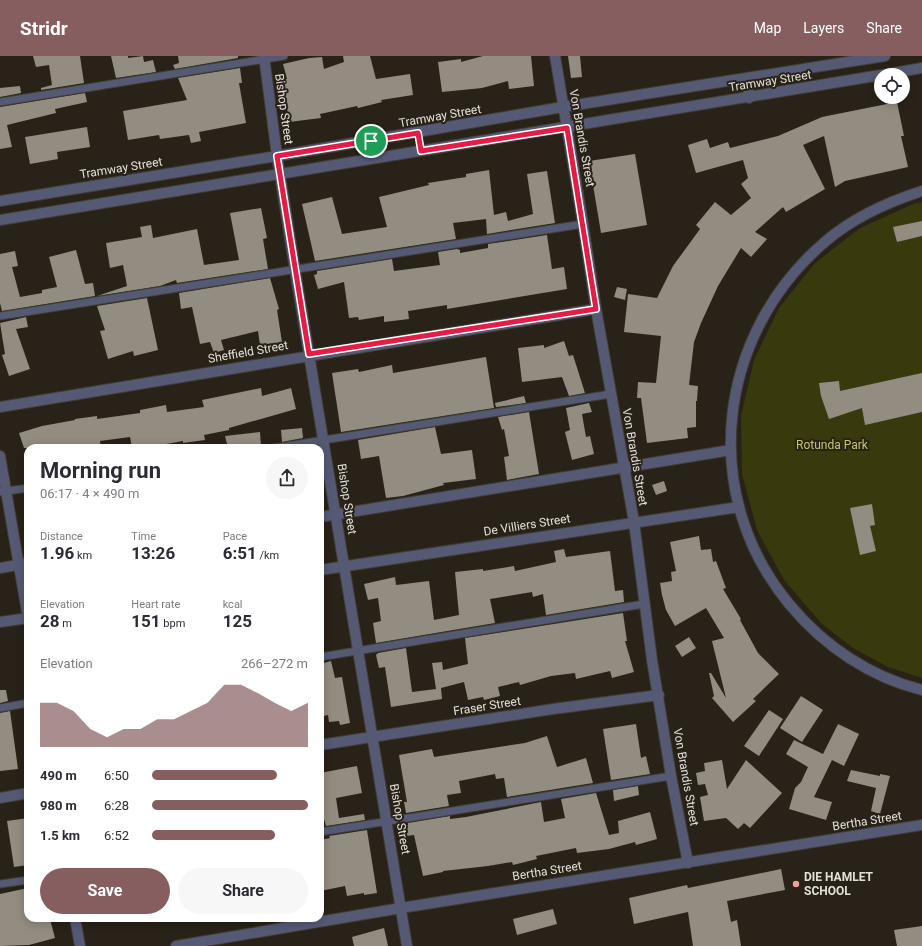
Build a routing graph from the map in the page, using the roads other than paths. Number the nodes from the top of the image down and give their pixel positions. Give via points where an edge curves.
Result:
1 (284, 56) edge
2 (555, 56) edge
3 (885, 56) edge
4 (264, 57) edge
5 (815, 68) junction
6 (922, 68) edge
7 (910, 70) edge
8 (874, 76) edge
9 (747, 78) junction
10 (819, 86) junction
11 (749, 98) junction
12 (0, 102) edge
13 (563, 107) junction
14 (567, 128) junction
15 (418, 133) junction
16 (421, 151) junction
17 (277, 156) junction
18 (280, 173) junction
19 (119, 182) junction
20 (922, 191) edge
21 (122, 199) junction
22 (0, 201) edge
23 (0, 220) edge
24 (583, 224) junction
25 (295, 270) junction
26 (596, 309) junction
27 (0, 316) edge
28 (309, 354) junction
29 (611, 394) junction
30 (0, 407) edge
31 (324, 440) junction
32 (299, 444) edge
33 (731, 450) junction
34 (0, 456) edge
35 (624, 467) junction
36 (24, 489) edge
37 (3, 492) edge
38 (739, 507) junction
39 (336, 515) junction
40 (324, 517) edge
41 (634, 522) junction
42 (23, 564) edge
43 (345, 566) junction
44 (0, 568) edge
45 (324, 569) edge
46 (24, 575) edge
47 (644, 604) junction
48 (24, 619) edge
49 (0, 622) edge
50 (358, 651) junction
51 (324, 656) edge
52 (922, 690) edge
53 (659, 695) junction
54 (24, 704) edge
55 (0, 708) edge
56 (372, 736) junction
57 (324, 744) edge
58 (671, 776) junction
59 (24, 794) edge
60 (0, 798) edge
61 (387, 821) junction
62 (922, 825) edge
63 (324, 831) edge
64 (688, 863) junction
65 (24, 881) edge
66 (0, 884) edge
67 (401, 908) junction
68 (324, 921) edge
69 (76, 922) edge
70 (318, 922) edge
71 (80, 946) edge
72 (176, 946) edge
73 (407, 946) edge

1 - 4 lane
2 - 13 street, Von Brandis Street
3 - 5 street, Tramway Street
4 - 12 lane
4 - 17 street, Bishop Street
5 - 9 street, Tramway Street
5 - 10 street
6 - 7 street, Tramway Street
8 - 10 street, Tramway Street
9 - 11 street
9 - 13 street, Tramway Street
10 - 11 street, Tramway Street
11 - 14 street, Tramway Street
13 - 14 street, Von Brandis Street
13 - 15 street, Tramway Street
14 - 16 street, Tramway Street
14 - 24 street, Von Brandis Street
15 - 16 street
15 - 17 street, Tramway Street
16 - 18 street, Tramway Street
17 - 18 street, Bishop Street
17 - 19 street, Tramway Street
18 - 21 street, Tramway Street
18 - 25 street, Bishop Street
19 - 21 street
19 - 22 street, Tramway Street
20 - 33 street via 872,211 827,240 807,258 774,299 760,322 740,371 734,397
21 - 23 street, Tramway Street
24 - 25 lane
24 - 26 street, Von Brandis Street
25 - 27 lane
25 - 28 street, Bishop Street
26 - 28 street, Sheffield Street
26 - 29 street, Von Brandis Street
28 - 30 street, Sheffield Street
28 - 31 street, Bishop Street
29 - 31 lane
29 - 35 street, Von Brandis Street
31 - 32 lane
31 - 39 street, Bishop Street
33 - 35 street
33 - 38 street via 733,479
34 - 37 street
35 - 39 street
35 - 41 street, Von Brandis Street
36 - 37 lane
37 - 42 street
38 - 41 street, De Villiers Street
38 - 52 street via 749,537 763,566 800,618 850,659 878,674
39 - 40 street
39 - 43 street, Bishop Street
41 - 43 street, De Villiers Street
41 - 47 street, Von Brandis Street
42 - 44 street
42 - 46 street
43 - 45 street, De Villiers Street
43 - 50 street, Bishop Street
47 - 50 lane
47 - 53 street, Von Brandis Street
48 - 49 street
50 - 51 lane
50 - 56 street, Bishop Street
53 - 56 street, Fraser Street
53 - 58 street, Von Brandis Street
54 - 55 lane
56 - 57 street, Fraser Street
56 - 61 street, Bishop Street
58 - 61 lane
58 - 64 street, Von Brandis Street
59 - 60 street
61 - 63 lane
61 - 67 street, Bishop Street
62 - 64 street, Bertha Street
64 - 67 street, Bertha Street
65 - 66 lane
67 - 68 street, Bertha Street
67 - 73 street, Bishop Street
69 - 71 street
70 - 72 street, Bertha Street

